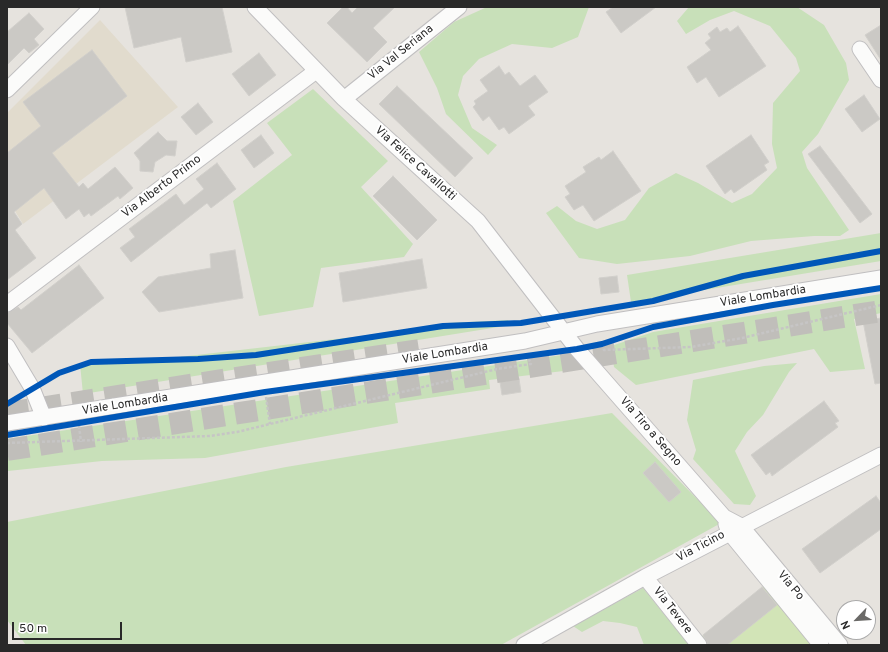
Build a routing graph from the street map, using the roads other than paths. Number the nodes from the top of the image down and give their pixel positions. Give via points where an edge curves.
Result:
1 (92, 7) edge
2 (255, 7) edge
3 (458, 7) edge
4 (860, 49) dead end
5 (316, 71) junction
6 (881, 80) edge
7 (7, 90) edge
8 (344, 99) junction
9 (881, 278) edge
10 (7, 304) edge
11 (564, 332) junction
12 (7, 346) edge
13 (44, 418) junction
14 (7, 423) edge
15 (881, 455) edge
16 (735, 529) junction
17 (645, 577) junction
18 (524, 645) edge
19 (699, 645) edge
20 (821, 645) edge
21 (840, 645) edge

1 - 7 street
2 - 5 street, Via Felice Cavallotti
3 - 8 street, Via Val Seriana
4 - 6 street
5 - 8 street, Via Felice Cavallotti
5 - 10 street, Via Alberto Primo
8 - 11 street, Via Felice Cavallotti via 478,221
9 - 11 street, Viale Lombardia via 598,324
11 - 13 street, Viale Lombardia via 525,341
11 - 16 street, Via Tiro a Segno
12 - 13 street via 32,388
13 - 14 street, Viale Lombardia
15 - 16 street, Via Ticino
16 - 17 street, Via Ticino
16 - 20 street, Via Po
16 - 21 street, Via Po
17 - 18 street, Via Ticino
17 - 19 street, Via Tevere

